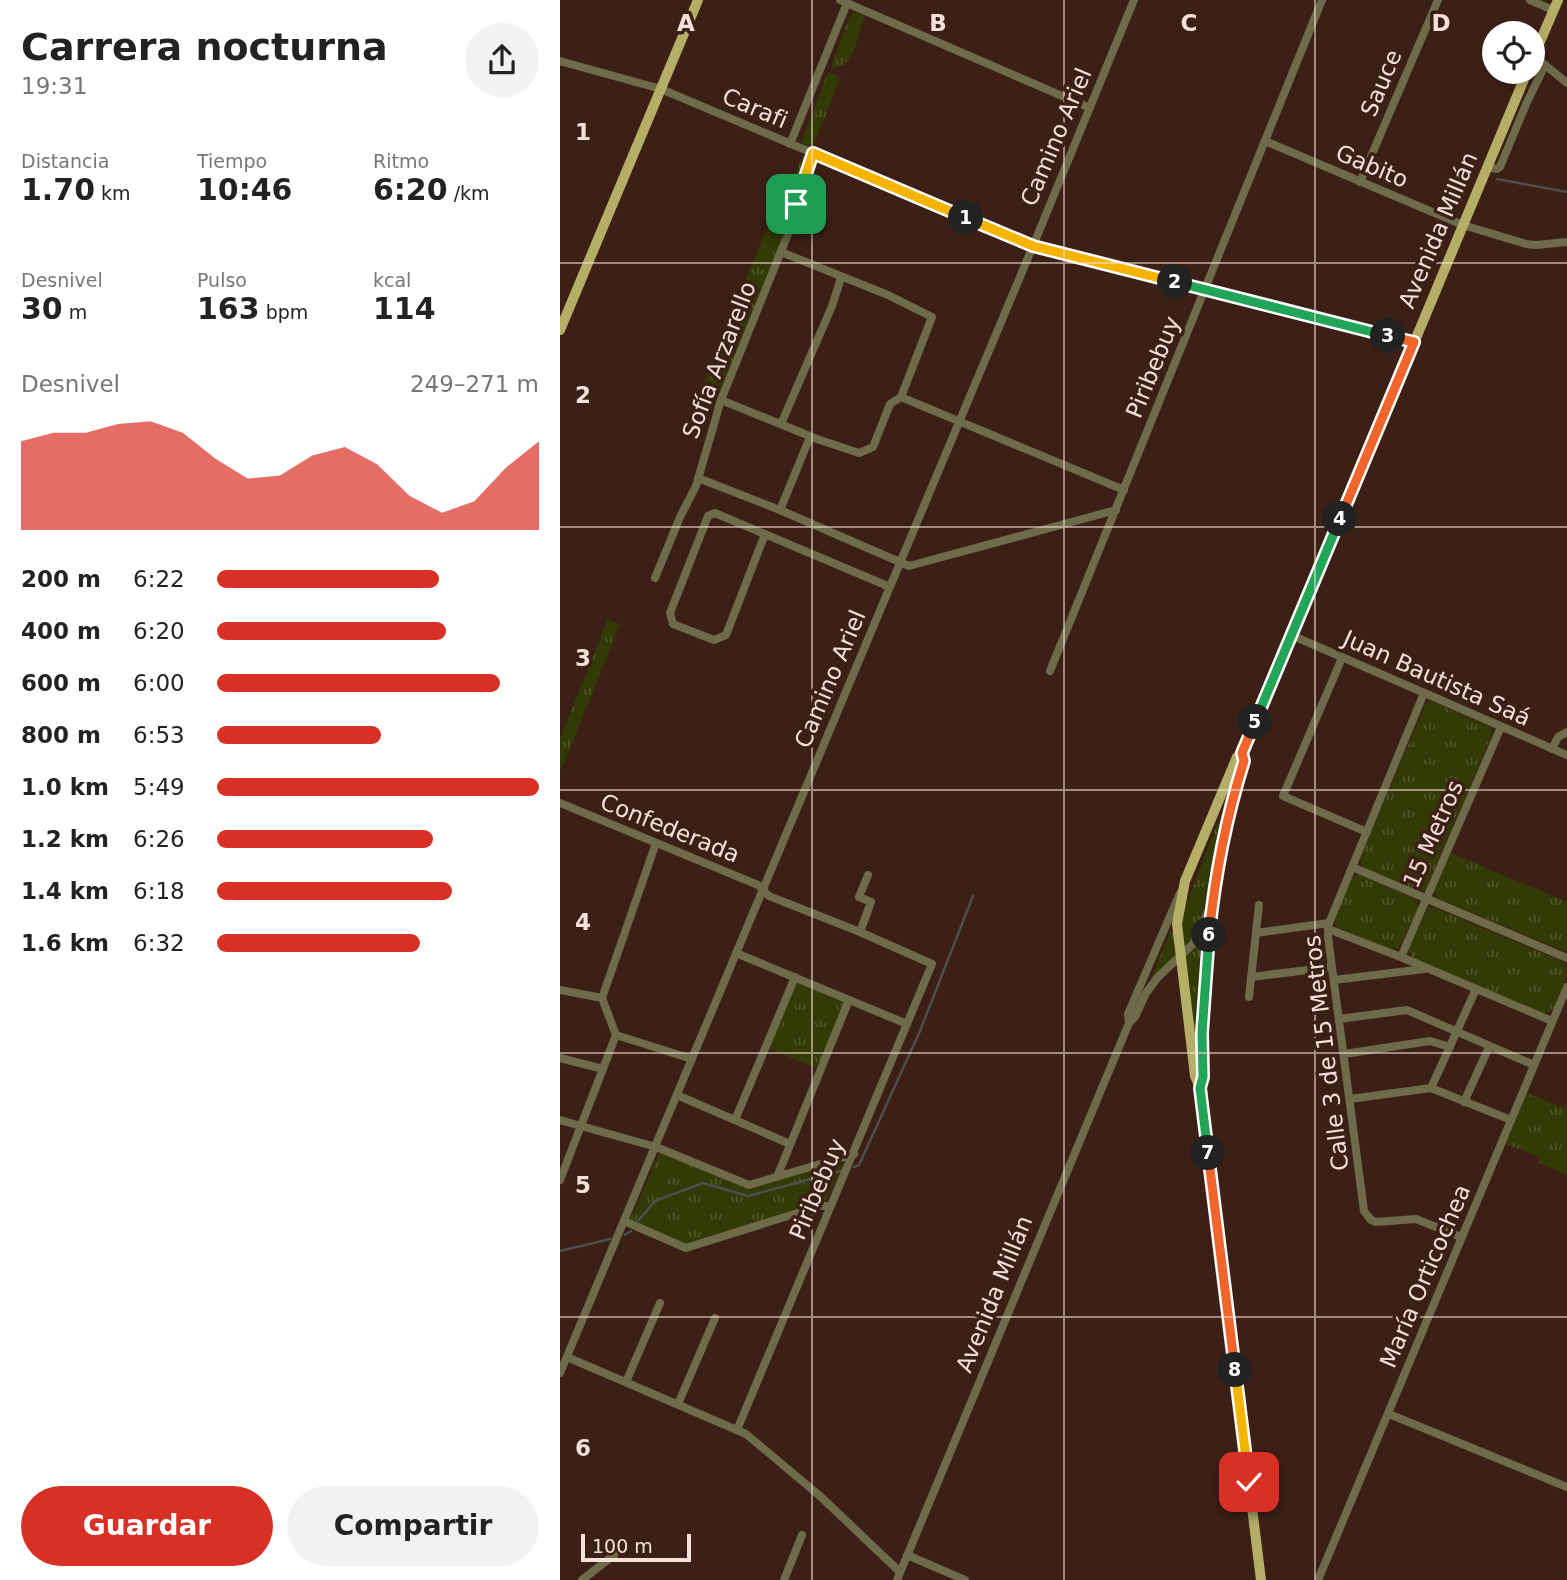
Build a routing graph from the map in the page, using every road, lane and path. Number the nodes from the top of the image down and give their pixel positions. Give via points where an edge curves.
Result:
1 (698, 0) edge
2 (1134, 0) edge
3 (1322, 0) edge
4 (1438, 0) edge
5 (1530, 0) edge
6 (843, 1) edge
7 (1555, 5) edge
8 (1545, 30) edge
9 (561, 63) edge
10 (1545, 65) edge
11 (1567, 83) edge
12 (1522, 84) edge
13 (1536, 84) edge
14 (661, 89) junction
15 (1090, 108) junction
16 (1265, 141) junction
17 (790, 144) junction
18 (813, 153) junction
19 (1487, 167) junction
20 (1360, 182) junction
21 (1463, 225) junction
22 (1567, 242) edge
23 (1033, 246) junction
24 (781, 252) junction
25 (841, 278) junction
26 (1205, 290) junction
27 (560, 330) edge
28 (1414, 342) junction
29 (901, 397) junction
30 (721, 400) junction
31 (959, 421) junction
32 (781, 424) junction
33 (810, 437) junction
34 (698, 478) junction
35 (1124, 490) junction
36 (780, 510) junction
37 (1116, 510) junction
38 (765, 534) junction
39 (900, 562) junction
40 (655, 578) dead end
41 (890, 587) junction
42 (1291, 635) junction
43 (1342, 658) junction
44 (1050, 671) dead end
45 (1424, 693) junction
46 (1500, 727) junction
47 (1567, 732) edge
48 (1552, 749) junction
49 (1242, 753) junction
50 (1567, 755) edge
51 (560, 803) edge
52 (1367, 832) junction
53 (656, 843) junction
54 (1352, 867) junction
55 (868, 875) dead end
56 (1185, 881) junction
57 (763, 890) junction
58 (1425, 898) junction
59 (1212, 900) junction
60 (1259, 905) dead end
61 (1328, 926) junction
62 (860, 932) junction
63 (1256, 933) junction
64 (736, 953) junction
65 (1180, 957) junction
66 (1401, 957) junction
67 (1567, 958) edge
68 (932, 964) joint
69 (1332, 967) junction
70 (1427, 969) junction
71 (795, 977) junction
72 (1251, 977) junction
73 (1334, 980) junction
74 (1567, 986) edge
75 (1476, 989) junction
76 (560, 990) edge
77 (1249, 997) dead end
78 (602, 998) junction
79 (849, 1000) junction
80 (1339, 1019) junction
81 (1552, 1020) junction
82 (1129, 1023) junction
83 (907, 1024) junction
84 (1456, 1031) junction
85 (616, 1035) junction
86 (1450, 1047) junction
87 (1489, 1047) junction
88 (1344, 1054) junction
89 (560, 1058) edge
90 (692, 1059) junction
91 (1534, 1065) junction
92 (603, 1069) junction
93 (1200, 1088) junction
94 (1431, 1088) junction
95 (677, 1096) junction
96 (1350, 1099) junction
97 (1464, 1102) junction
98 (560, 1120) edge
99 (735, 1120) junction
100 (1511, 1120) junction
101 (582, 1125) junction
102 (790, 1144) junction
103 (656, 1147) junction
104 (854, 1154) junction
105 (777, 1177) junction
106 (560, 1180) edge
107 (831, 1206) junction
108 (624, 1221) junction
109 (1461, 1237) junction
110 (660, 1303) dead end
111 (715, 1318) dead end
112 (567, 1357) junction
113 (560, 1373) edge
114 (626, 1382) junction
115 (678, 1404) junction
116 (1389, 1414) junction
117 (737, 1430) junction
118 (1567, 1487) edge
119 (802, 1535) dead end
120 (614, 1555) dead end
121 (907, 1555) junction
122 (898, 1576) edge
123 (582, 1580) edge
124 (784, 1580) edge
125 (965, 1580) edge
126 (1261, 1580) edge
127 (1318, 1580) edge

1 - 14 main road
2 - 15 street, Camino Ariel
3 - 16 street, Piribebuy
4 - 20 street, Sauce
5 - 7 street
6 - 15 street
6 - 17 street
7 - 8 main road
9 - 14 street, Carafi
10 - 11 street
12 - 19 main road, Avenida Millán
13 - 19 street via 1500,167
14 - 17 street, Carafi
14 - 27 main road
15 - 23 street, Camino Ariel
16 - 20 street, Gabito
16 - 26 street, Piribebuy
17 - 18 street, Carafi
18 - 23 street, Carafi
18 - 24 street, Sofía Arzarello
19 - 21 main road, Avenida Millán
20 - 21 street, Gabito
21 - 22 street, Gabito via 1536,246
21 - 28 main road, Avenida Millán
23 - 26 street, Carafi
23 - 31 street, Camino Ariel
24 - 25 street
24 - 30 street, Sofía Arzarello
25 - 29 street via 932,317
25 - 32 street
26 - 28 street, Carafi
26 - 35 street, Piribebuy
28 - 42 main road, Avenida Millán
29 - 31 street
29 - 33 street via 891,404 873,447 864,453
30 - 32 street
30 - 34 street, Sofía Arzarello
31 - 35 street
31 - 39 street, Camino Ariel
32 - 33 street
33 - 36 street
34 - 36 street
34 - 40 street, Sofía Arzarello
35 - 37 street, Piribebuy
36 - 39 street
37 - 39 street via 909,566
37 - 44 street, Piribebuy
38 - 38 street via 715,513 708,516 670,613 673,624 714,640 726,635
38 - 41 street
39 - 41 street, Camino Ariel
41 - 57 street, Camino Ariel
42 - 43 street, Juan Bautista Saá
42 - 49 main road, Avenida Millán
43 - 45 street, Juan Bautista Saá
43 - 52 street via 1283,796
45 - 46 street, Juan Bautista Saá
45 - 52 street, Calle 3 de 15 Metros
46 - 48 street, Juan Bautista Saá
46 - 58 street, 15 Metros
47 - 48 street
48 - 50 street, Juan Bautista Saá
49 - 56 main road, Avenida Millán
49 - 59 main road, Avenida Millán via 1244,761 1227,819
51 - 53 street, Confederada
52 - 54 street, Calle 3 de 15 Metros
53 - 57 street, Confederada
53 - 78 street
54 - 58 street
54 - 61 street, Calle 3 de 15 Metros
55 - 62 street via 859,897 872,902
56 - 65 main road via 1177,924
56 - 82 street, Avenida Millán via 1128,1014
57 - 62 street, Confederada
57 - 64 street, Camino Ariel
58 - 66 street, 15 Metros
58 - 67 street
59 - 65 street, Avenida Millán via 1193,944
59 - 93 main road
60 - 63 street
61 - 63 street
61 - 66 street
61 - 69 street, Calle 3 de 15 Metros
62 - 68 street, Confederada
63 - 72 street
64 - 71 street
64 - 90 street, Camino Ariel
65 - 82 street, Avenida Millán via 1158,976
65 - 93 main road
66 - 70 street
68 - 83 street, Piribebuy
69 - 72 street
69 - 73 street, Calle 3 de 15 Metros
70 - 73 street
70 - 75 street
71 - 79 street
71 - 99 street
72 - 77 street
73 - 80 street, Calle 3 de 15 Metros
74 - 81 street, María Orticochea
75 - 81 street
75 - 84 street
76 - 78 street
78 - 85 street
79 - 83 street
79 - 102 street
80 - 84 street via 1407,1010
80 - 88 street, Calle 3 de 15 Metros
81 - 91 street, María Orticochea
82 - 121 street, Avenida Millán
83 - 104 street, Piribebuy
84 - 86 street
84 - 87 street
85 - 90 street
85 - 92 street
86 - 88 street via 1435,1041
86 - 94 street
87 - 91 street
87 - 97 street
88 - 96 street, Calle 3 de 15 Metros
89 - 92 street
90 - 95 street, Camino Ariel
91 - 100 street, María Orticochea
92 - 101 street
93 - 126 main road
94 - 96 street
94 - 97 street
95 - 99 street
95 - 103 street, Camino Ariel
96 - 109 street, Calle 3 de 15 Metros via 1367,1216 1376,1222 1416,1219
97 - 100 street
98 - 101 street
99 - 102 street
100 - 109 street, María Orticochea
101 - 103 street
101 - 106 street
102 - 105 street
103 - 105 street via 749,1185
103 - 108 street, Camino Ariel
104 - 105 street
104 - 107 street, Piribebuy
107 - 108 street via 685,1248
107 - 117 street, Piribebuy
108 - 112 street, Camino Ariel
109 - 116 street, María Orticochea
110 - 114 street
111 - 115 street
112 - 113 street, Camino Ariel
112 - 114 street
114 - 115 street
115 - 117 street
116 - 118 street
116 - 127 street, María Orticochea
117 - 122 street via 820,1496
119 - 124 street
120 - 123 street
121 - 122 street, Avenida Millán
121 - 125 street

